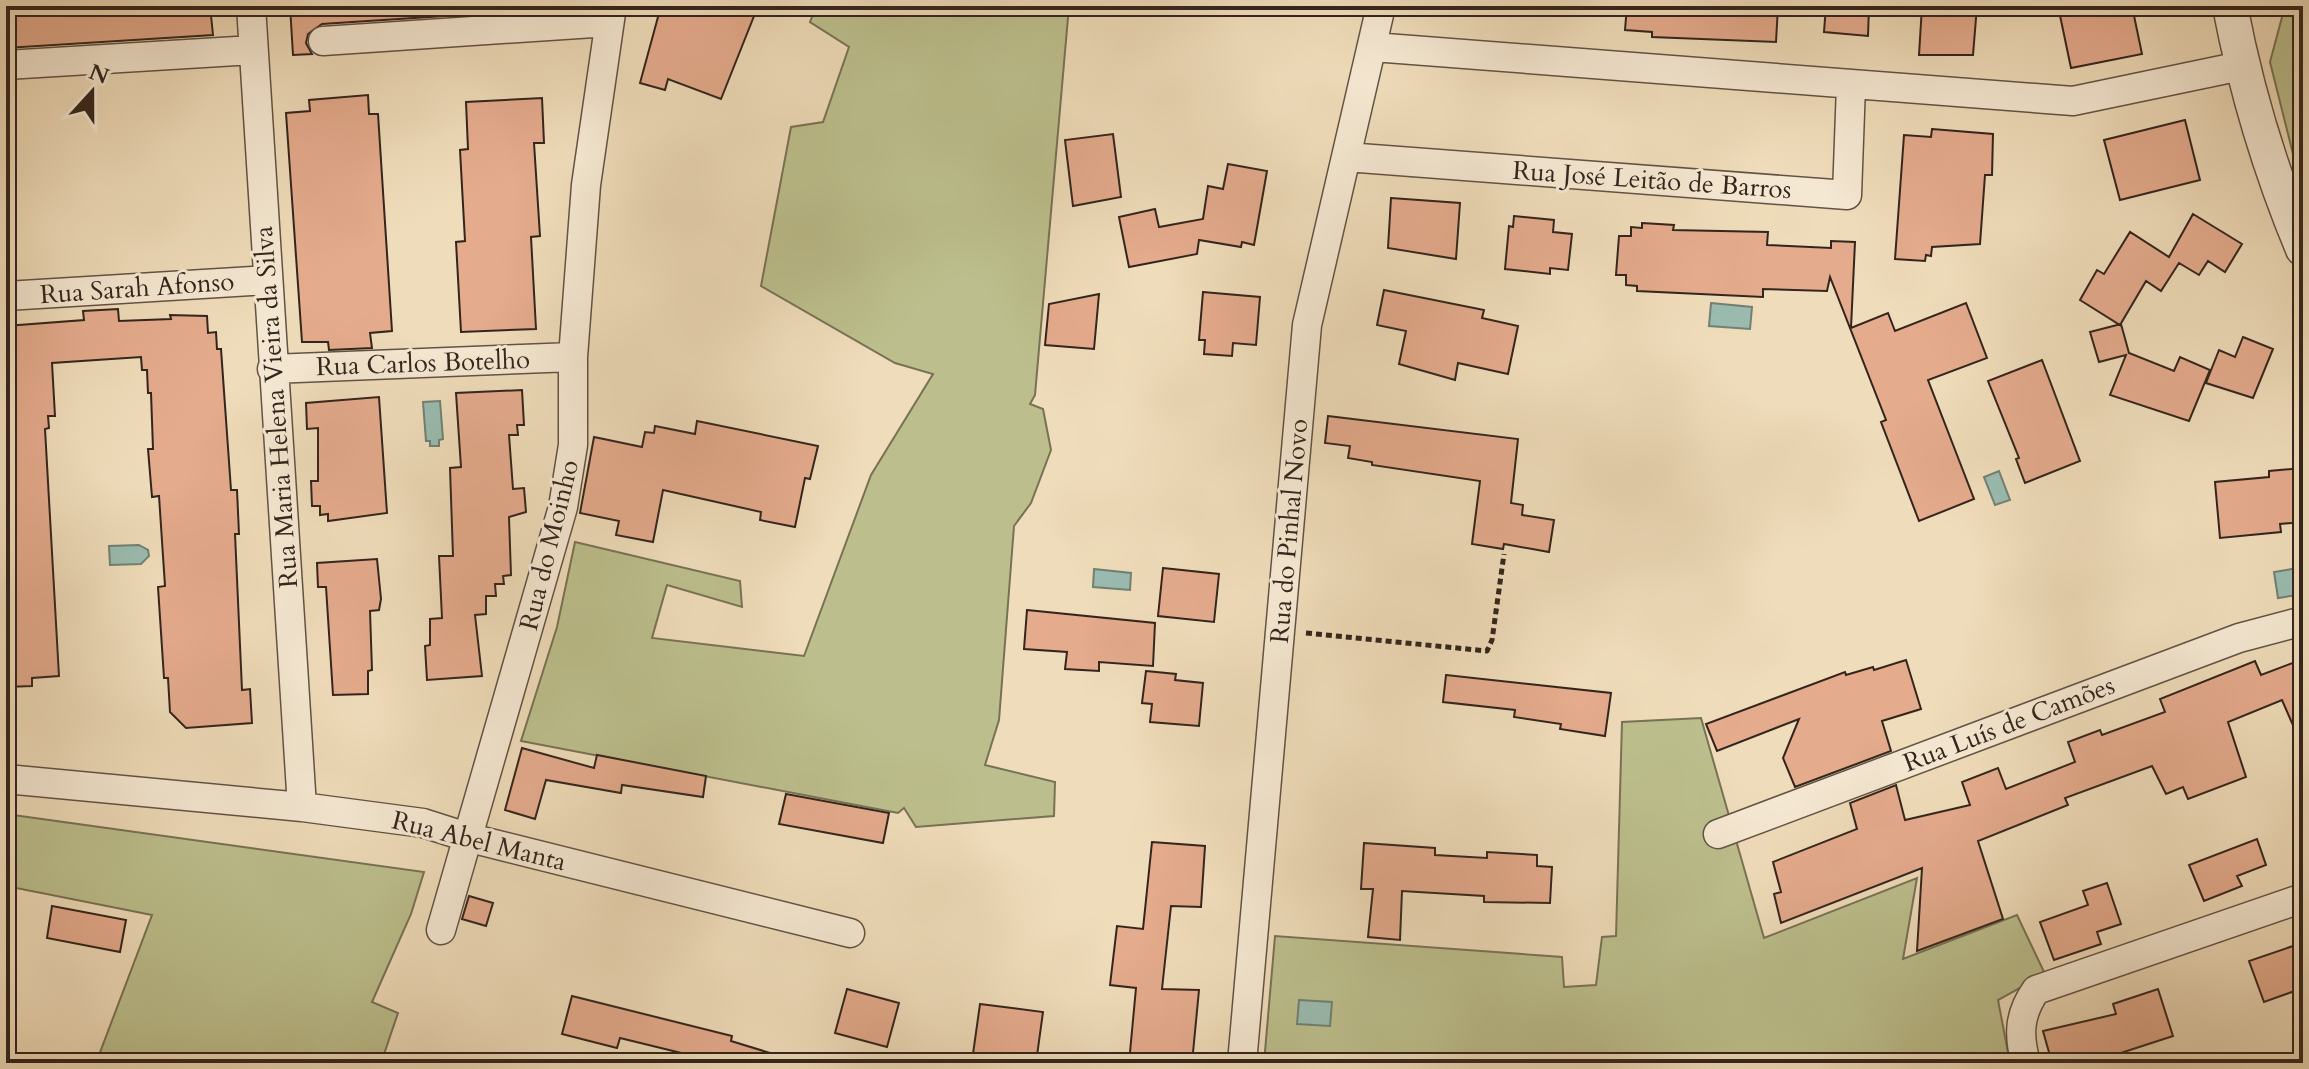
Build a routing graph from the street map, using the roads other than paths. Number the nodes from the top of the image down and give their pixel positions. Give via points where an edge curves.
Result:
1 (251, 6) edge
2 (1381, 6) edge
3 (2230, 6) edge
4 (610, 14) edge
5 (323, 41) dead end
6 (1373, 47) junction
7 (253, 50) junction
8 (6, 65) edge
9 (2241, 66) junction
10 (1851, 85) junction
11 (1346, 157) junction
12 (2303, 249) edge
13 (267, 280) junction
14 (6, 296) edge
15 (573, 357) junction
16 (272, 369) junction
17 (2303, 621) edge
18 (6, 779) edge
19 (302, 807) junction
20 (1718, 834) dead end
21 (470, 838) junction
22 (2303, 898) edge
23 (441, 930) dead end
24 (850, 933) dead end
25 (1242, 1063) edge
26 (2026, 1063) edge

1 - 7 street, Rua Maria Helena Vieira da Silva
2 - 6 street, Rua do Pinhal Novo
3 - 9 street
4 - 5 street
4 - 15 street, Rua do Moinho via 586,185
6 - 10 street
6 - 11 street, Rua do Pinhal Novo
7 - 8 street
7 - 13 street, Rua Maria Helena Vieira da Silva
9 - 10 street via 2073,101
9 - 12 street via 2277,188
10 - 11 street, Rua José Leitão de Barros via 1847,195
11 - 25 street, Rua do Pinhal Novo via 1307,325
13 - 14 street, Rua Sarah Afonso
13 - 16 street, Rua Maria Helena Vieira da Silva
15 - 16 street, Rua Carlos Botelho
15 - 21 street, Rua do Moinho via 573,445 563,507
16 - 19 street, Rua Maria Helena Vieira da Silva
17 - 20 street, Rua Luís de Camões via 2239,638
18 - 19 street, Rua Abel Manta
19 - 21 street, Rua Abel Manta via 423,823
21 - 23 street, Rua do Moinho
21 - 24 street, Rua Abel Manta
22 - 26 street via 2036,990 2023,1009

